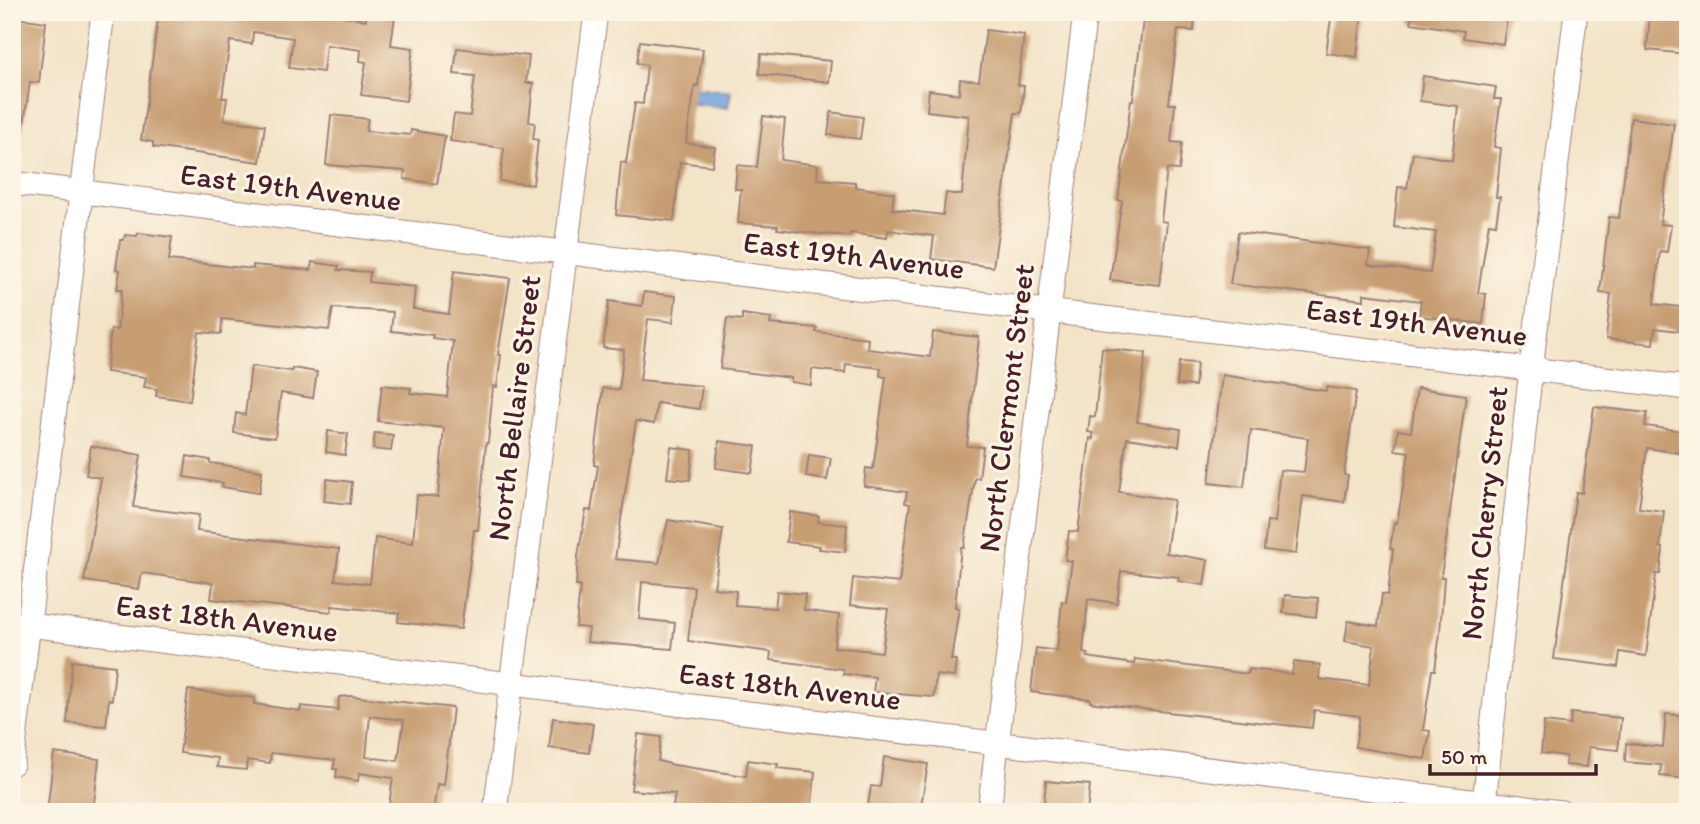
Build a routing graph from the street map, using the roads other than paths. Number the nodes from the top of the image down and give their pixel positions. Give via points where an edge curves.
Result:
1 (103, 12) edge
2 (596, 12) edge
3 (1085, 12) edge
4 (1576, 12) edge
5 (12, 183) edge
6 (81, 192) junction
7 (565, 252) junction
8 (1050, 310) junction
9 (1531, 368) junction
10 (1688, 388) edge
11 (21, 624) edge
12 (513, 684) junction
13 (996, 743) junction
14 (12, 764) edge
15 (1484, 807) edge
16 (495, 812) edge
17 (989, 812) edge
18 (1561, 812) edge

1 - 6 street
2 - 7 street, North Bellaire Street
3 - 8 street, North Clermont Street
4 - 9 street, North Cherry Street
5 - 6 street, East 19th Avenue
6 - 7 street, East 19th Avenue
6 - 11 street
7 - 8 street, East 19th Avenue
7 - 12 street, North Bellaire Street
8 - 9 street, East 19th Avenue
8 - 13 street, North Clermont Street
9 - 10 street, East 19th Avenue
9 - 15 street, North Cherry Street
11 - 12 street, East 18th Avenue
11 - 14 street
12 - 13 street, East 18th Avenue
12 - 16 street, North Bellaire Street
13 - 15 street, East 18th Avenue
13 - 17 street, North Clermont Street
15 - 18 street, East 18th Avenue

